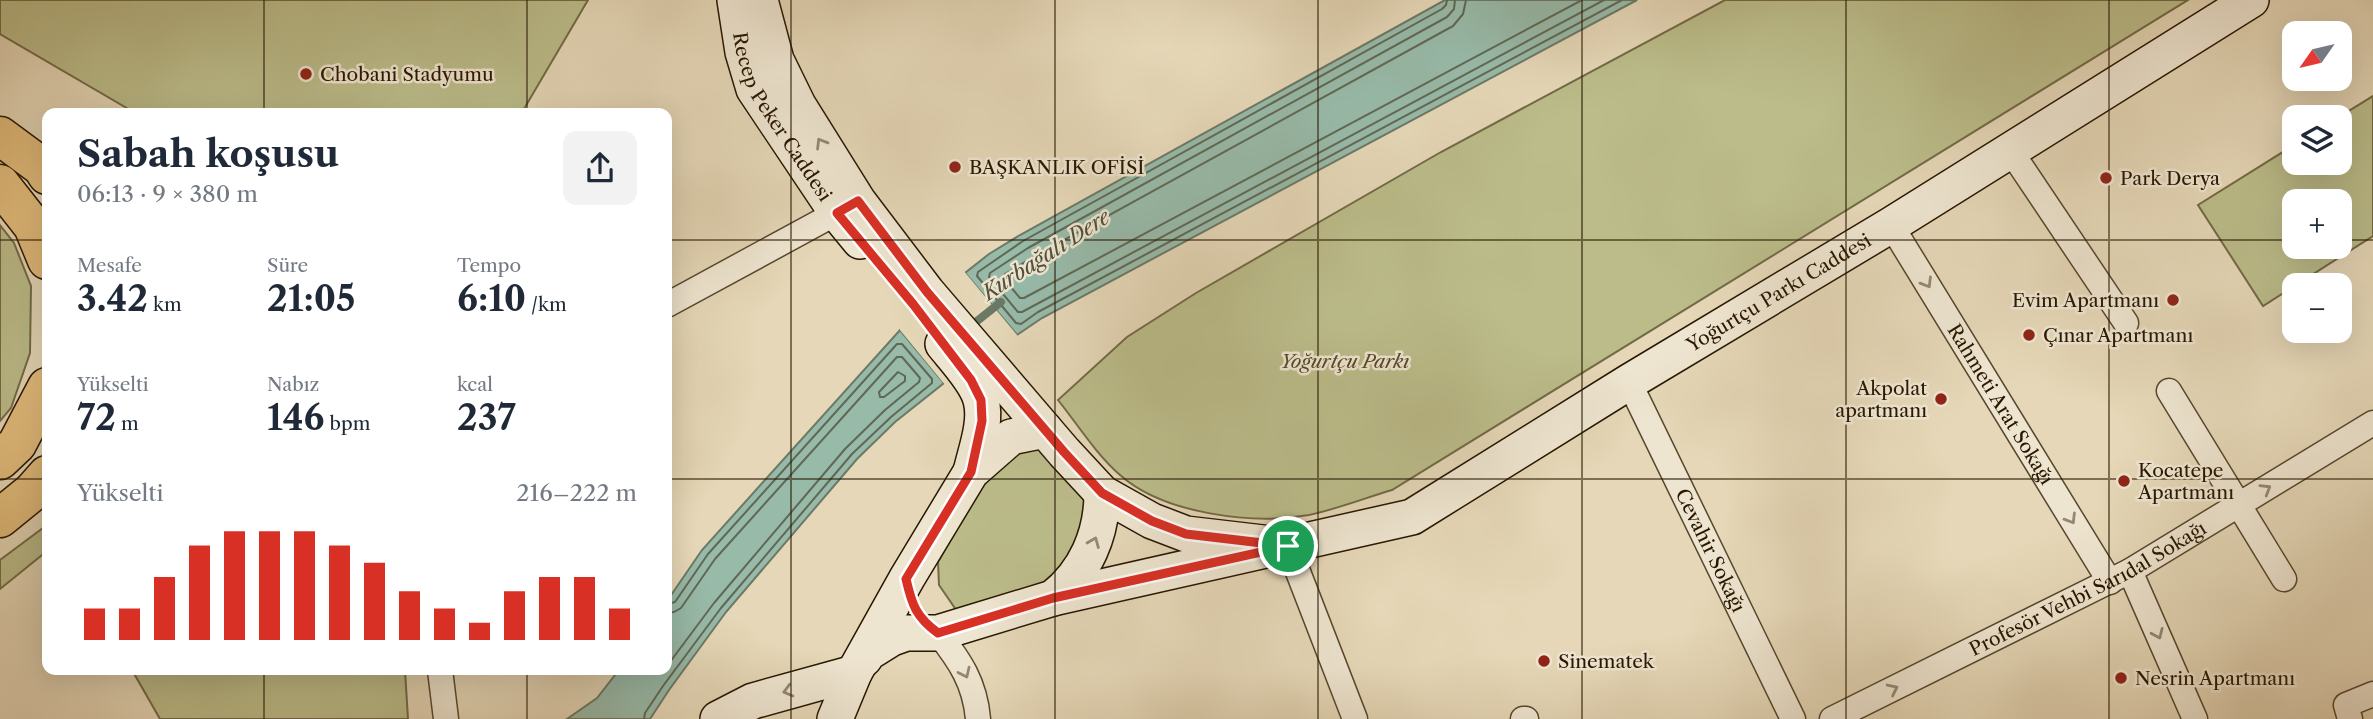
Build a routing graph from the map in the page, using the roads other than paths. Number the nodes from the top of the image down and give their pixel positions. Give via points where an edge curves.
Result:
1 (2251, 0) edge
2 (752, 3) edge
3 (0, 136) edge
4 (2010, 149) junction
5 (42, 167) edge
6 (0, 184) edge
7 (848, 207) junction
8 (1891, 225) junction
9 (42, 248) edge
10 (672, 302) edge
11 (2126, 323) dead end
12 (981, 374) junction
13 (1629, 382) junction
14 (2169, 391) dead end
15 (42, 396) edge
16 (2373, 423) edge
17 (1045, 430) junction
18 (0, 460) edge
19 (971, 472) junction
20 (42, 481) edge
21 (1102, 493) junction
22 (2239, 505) junction
23 (0, 518) edge
24 (1288, 546) junction
25 (2120, 577) junction
26 (906, 579) junction
27 (2284, 579) dead end
28 (1053, 598) junction
29 (938, 633) junction
30 (854, 673) junction
31 (441, 675) edge
32 (2373, 694) edge
33 (2348, 712) edge
34 (446, 719) edge
35 (718, 719) edge
36 (835, 719) edge
37 (978, 719) edge
38 (1355, 719) edge
39 (1793, 719) edge
40 (1832, 719) edge
41 (2195, 719) edge

1 - 4 street, Yoğurtçu Parkı Caddesi
2 - 7 street, Recep Peker Caddesi
3 - 5 highway
4 - 8 street, Yoğurtçu Parkı Caddesi
4 - 11 street
6 - 9 highway via 33,226
7 - 10 street
7 - 12 street, Recep Peker Caddesi
8 - 13 street, Yoğurtçu Parkı Caddesi
8 -> 25 street, Rahmeti Arat Sokağı
12 - 17 street, Recep Peker Caddesi
12 - 19 street, Recep Peker Caddesi via 982,421
13 - 24 street, Yoğurtçu Parkı Caddesi via 1412,517
13 - 39 street, Cevahir Sokağı
14 - 22 street
15 - 18 highway via 17,444
22 -> 16 street, Profesör Vehbi Sarıdal Sokağı
17 - 19 street via 1011,437
17 - 21 street, Recep Peker Caddesi
19 - 26 street
20 - 23 highway
21 - 24 street, Yoğurtçu Parkı Caddesi via 1186,534
28 -> 21 street, Yoğurtçu Parkı Caddesi via 1086,560 1097,536
22 - 25 street, Profesör Vehbi Sarıdal Sokağı
22 - 27 street
24 - 28 street, Yoğurtçu Parkı Caddesi
24 - 38 street
40 -> 25 street, Profesör Vehbi Sarıdal Sokağı
25 -> 41 street, Rahmeti Arat Sokağı
26 - 29 street via 915,611
26 - 30 street
28 - 29 street, Yoğurtçu Parkı Caddesi
29 - 30 street, Yoğurtçu Parkı Caddesi via 892,638 868,653
29 -> 37 street via 962,664 976,698
30 -> 35 street via 753,701
30 - 36 street
31 - 34 street
32 - 33 street

